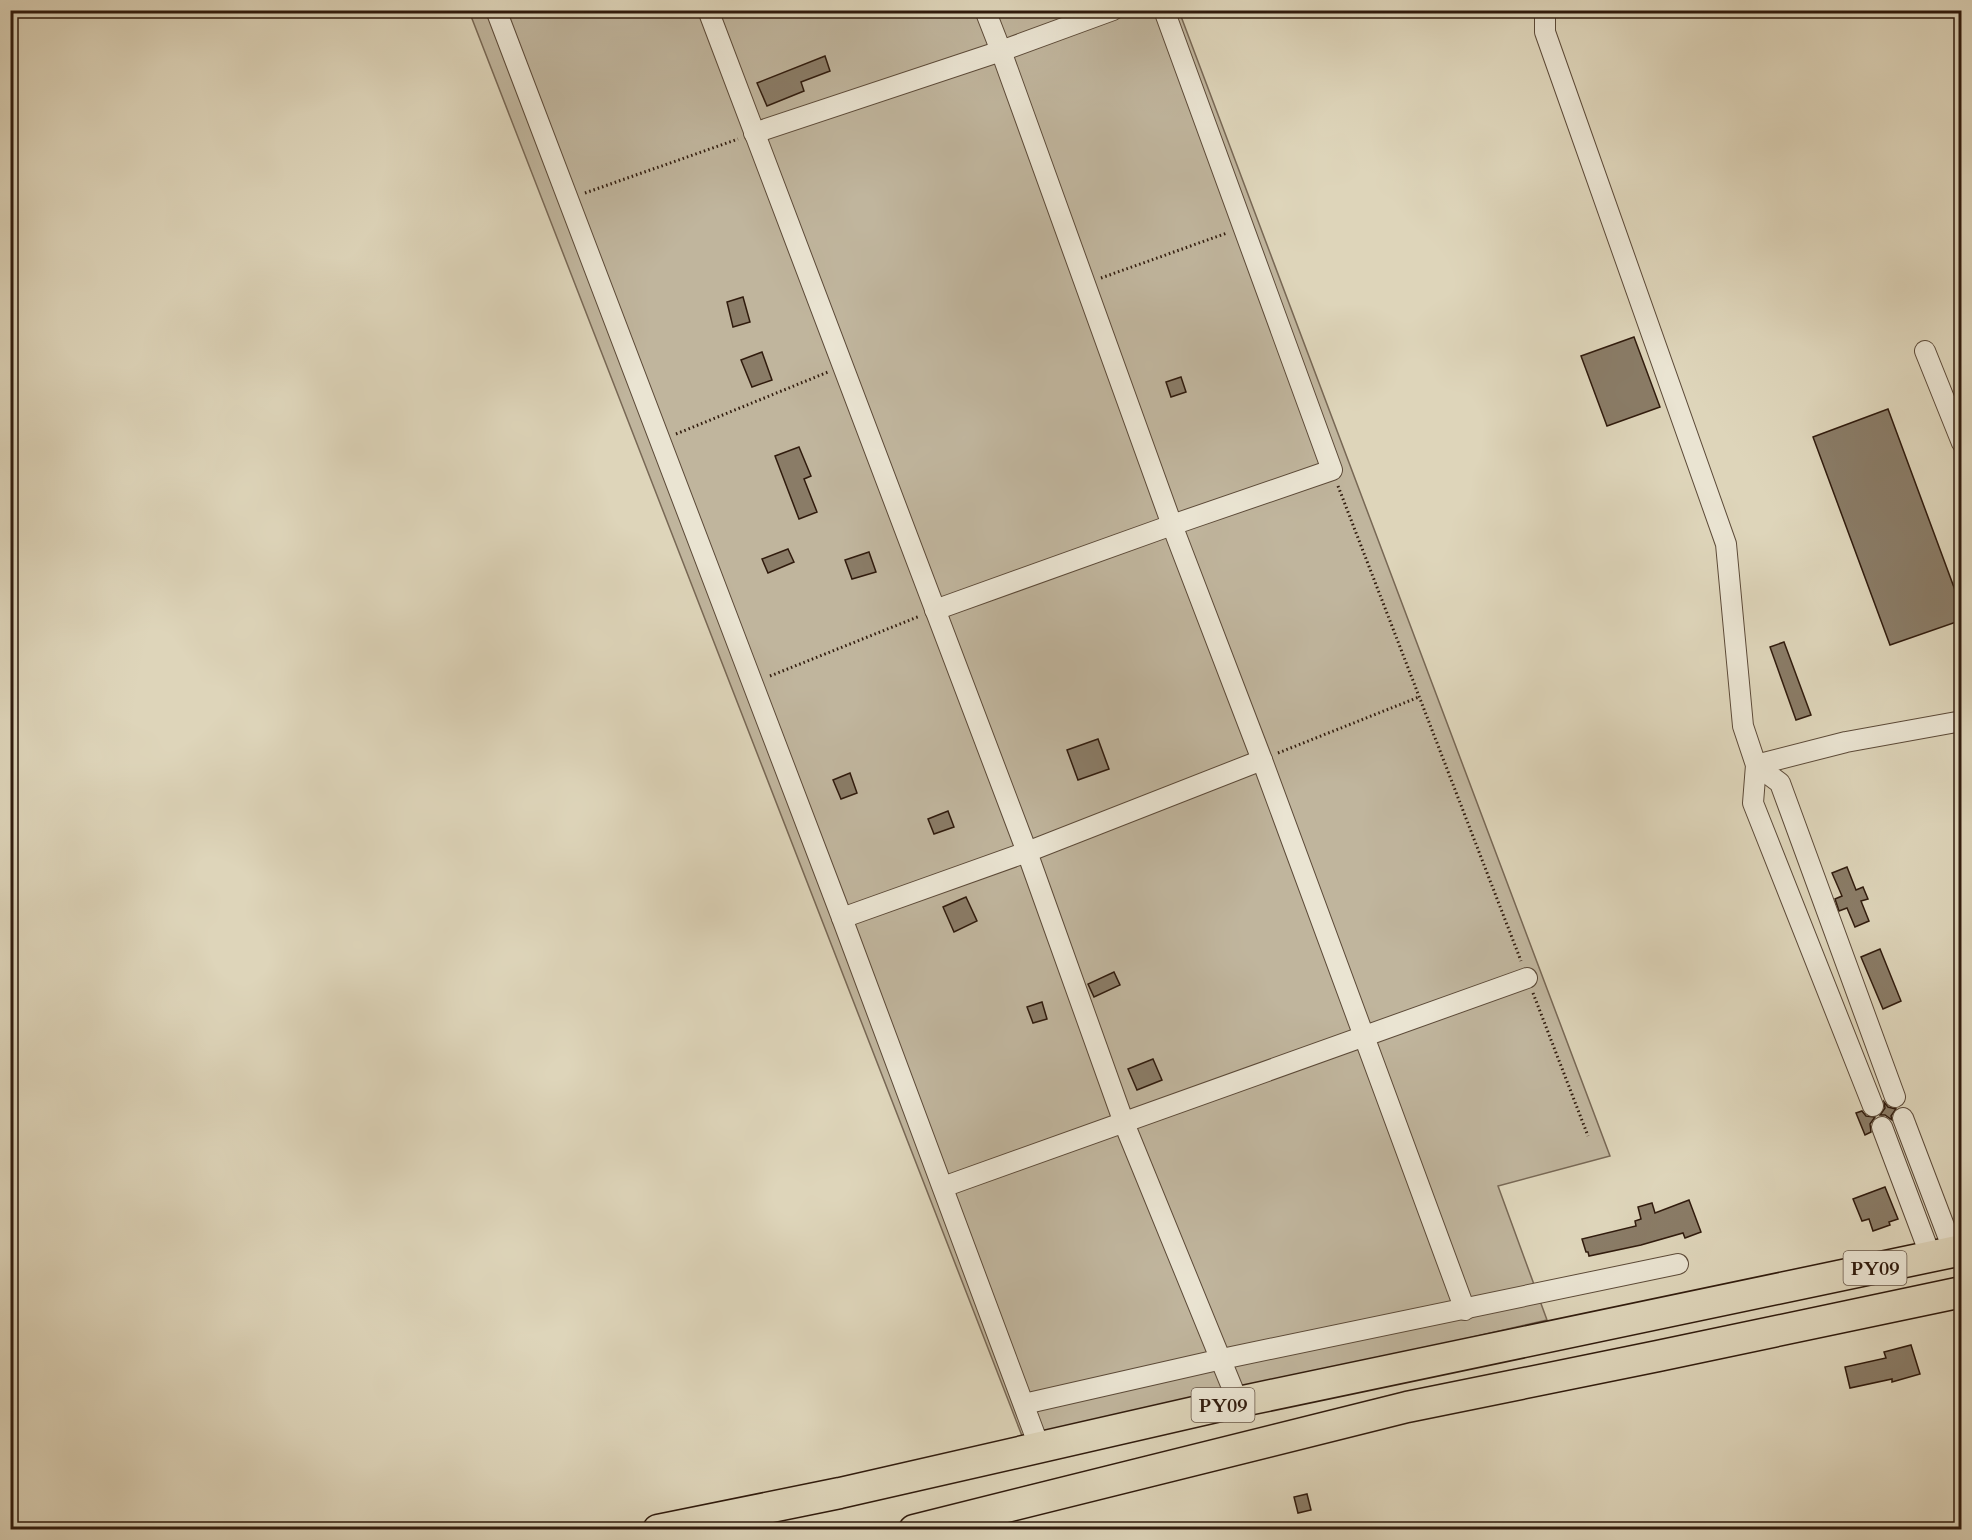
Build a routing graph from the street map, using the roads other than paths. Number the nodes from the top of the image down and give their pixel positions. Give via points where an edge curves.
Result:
1 (496, 10) edge
2 (708, 10) edge
3 (985, 10) edge
4 (1113, 10) edge
5 (1164, 10) edge
6 (1545, 10) edge
7 (1001, 51) junction
8 (754, 133) junction
9 (1925, 351) dead end
10 (1962, 443) edge
11 (1172, 525) junction
12 (935, 610) junction
13 (1962, 721) edge
14 (1262, 760) junction
15 (1756, 765) junction
16 (1027, 852) junction
17 (842, 918) junction
18 (1527, 978) road end
19 (1364, 1036) junction
20 (1895, 1097) dead end
21 (1873, 1106) dead end
22 (1904, 1118) dead end
23 (1124, 1123) junction
24 (1882, 1128) dead end
25 (943, 1187) junction
26 (1949, 1253) edge
27 (1678, 1264) dead end
28 (1962, 1292) edge
29 (1465, 1310) junction
30 (1222, 1359) junction
31 (1238, 1402) junction
32 (1024, 1404) junction
33 (1039, 1446) junction
34 (658, 1530) edge
35 (914, 1530) edge

1 - 17 street
2 - 8 street
3 - 7 street
4 - 7 street
5 - 11 street via 1332,470
6 - 15 street via 1545,32 1726,544 1743,726
7 - 8 street
7 - 11 street
8 - 12 street
9 - 10 street
11 - 12 street
11 - 14 street
12 - 16 street
13 - 15 street via 1845,742
14 - 16 street
14 - 19 street
15 - 20 street via 1780,783
15 - 21 street via 1753,803
16 - 17 street
16 - 23 street
17 - 25 street
18 - 19 street
19 - 23 street
19 - 29 street
22 - 26 street
23 - 25 street
23 - 30 street
24 - 26 street
25 - 32 street
26 - 31 highway, PY09
27 - 29 street
28 - 35 highway, PY09 via 1407,1407
29 - 30 street
30 - 31 street
30 - 32 street
31 - 33 highway, PY09
32 - 33 street
33 - 34 highway, PY09 via 840,1493

